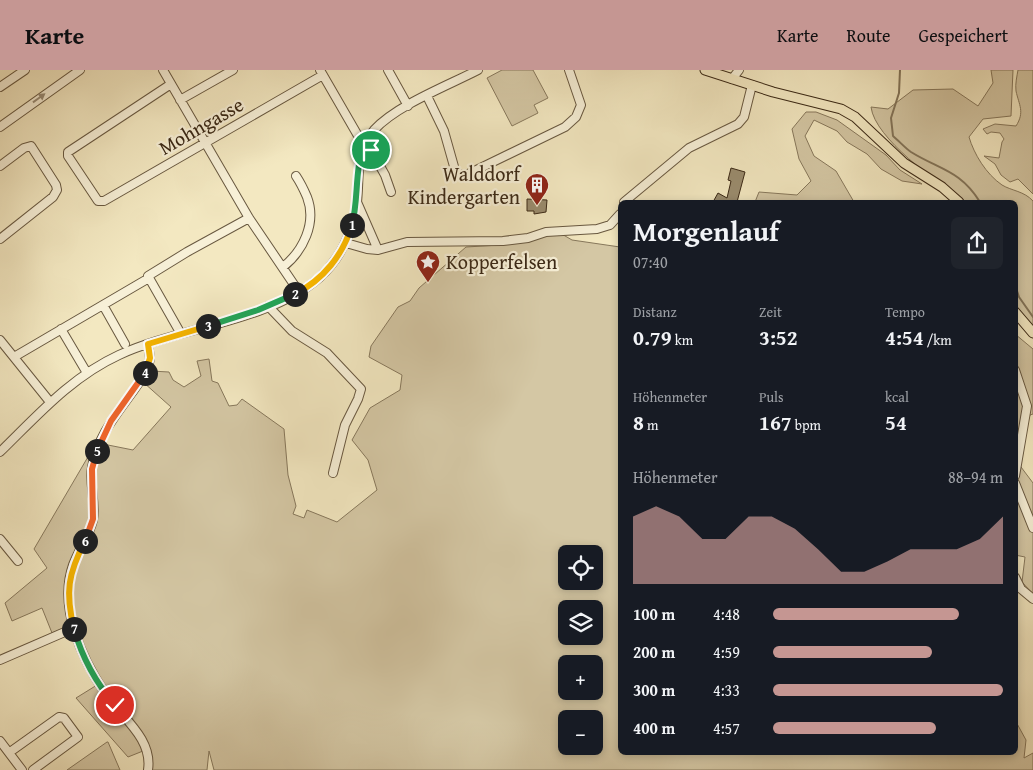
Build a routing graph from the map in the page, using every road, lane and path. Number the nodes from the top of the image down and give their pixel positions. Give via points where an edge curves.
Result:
1 (25, 70) edge
2 (80, 70) edge
3 (163, 70) edge
4 (232, 70) edge
5 (388, 70) edge
6 (456, 70) edge
7 (478, 70) edge
8 (569, 70) edge
9 (705, 70) edge
10 (739, 70) edge
11 (321, 73) edge
12 (461, 79) junction
13 (732, 79) junction
14 (171, 84) junction
15 (752, 86) junction
16 (0, 88) edge
17 (427, 96) junction
18 (180, 100) junction
19 (408, 106) junction
20 (0, 126) edge
21 (204, 143) junction
22 (365, 143) junction
23 (0, 166) edge
24 (296, 176) dead end
25 (391, 192) dead end
26 (626, 200) edge
27 (957, 200) edge
28 (357, 201) junction
29 (618, 216) edge
30 (249, 218) junction
31 (0, 240) edge
32 (346, 243) junction
33 (378, 250) junction
34 (283, 267) junction
35 (149, 278) junction
36 (299, 292) junction
37 (103, 305) junction
38 (268, 306) junction
39 (1018, 316) edge
40 (61, 329) junction
41 (1033, 333) edge
42 (181, 334) junction
43 (125, 344) dead end
44 (148, 344) junction
45 (2, 345) edge
46 (14, 357) junction
47 (87, 373) junction
48 (1018, 379) edge
49 (50, 402) junction
50 (0, 452) edge
51 (1018, 458) edge
52 (333, 473) dead end
53 (1018, 490) edge
54 (1033, 528) edge
55 (0, 540) edge
56 (18, 561) dead end
57 (1018, 583) edge
58 (1033, 599) edge
59 (74, 628) junction
60 (0, 660) edge
61 (0, 741) edge
62 (10, 752) junction
63 (22, 770) edge
64 (32, 770) edge
65 (148, 770) edge

1 - 16 street
20 -> 2 street
3 - 14 street
4 - 18 street
5 - 19 street
6 - 12 street
7 - 12 street
8 - 17 street via 581,105 576,117 564,127 468,174 458,174 444,130
9 - 13 main road
10 - 13 street
11 - 21 street, Mohngasse
11 - 22 street via 356,134
12 - 17 street
13 - 15 main road
14 - 18 street
14 - 21 street, Mohngasse via 68,152 68,156 98,201
15 - 26 street via 738,124 689,148
15 - 27 main road via 841,109 855,117 904,164
17 - 19 street
18 - 21 street
19 - 22 street via 379,125
21 - 30 street
22 - 25 street via 385,175
22 - 28 street via 358,167
23 - 31 street via 31,146 57,190 53,197
24 - 34 street via 308,198 308,234
28 - 32 street
28 - 33 street
29 - 33 street via 610,225 597,229 546,232 503,241 407,242
30 - 34 street
30 - 35 street via 150,274
32 - 33 street
32 - 36 street via 327,270
34 - 36 street
35 - 37 street
35 - 42 street
36 - 38 street
37 - 40 street
37 - 43 street
38 - 42 street
38 - 52 street via 292,331 327,353 361,389 345,425
39 - 41 main road
40 - 46 street
40 - 47 street
42 - 44 street
44 - 47 street
44 - 59 street via 148,368 111,421 94,459 93,519 73,564 68,584
45 - 46 street
46 - 49 street
47 - 49 street
48 - 51 street via 1027,406
49 - 50 street
53 - 54 street
55 - 56 street
57 - 58 street
59 - 60 street
59 - 65 street via 80,648 100,685 143,742
61 - 62 street
62 - 63 street
62 - 64 street via 59,717 64,718 78,737

